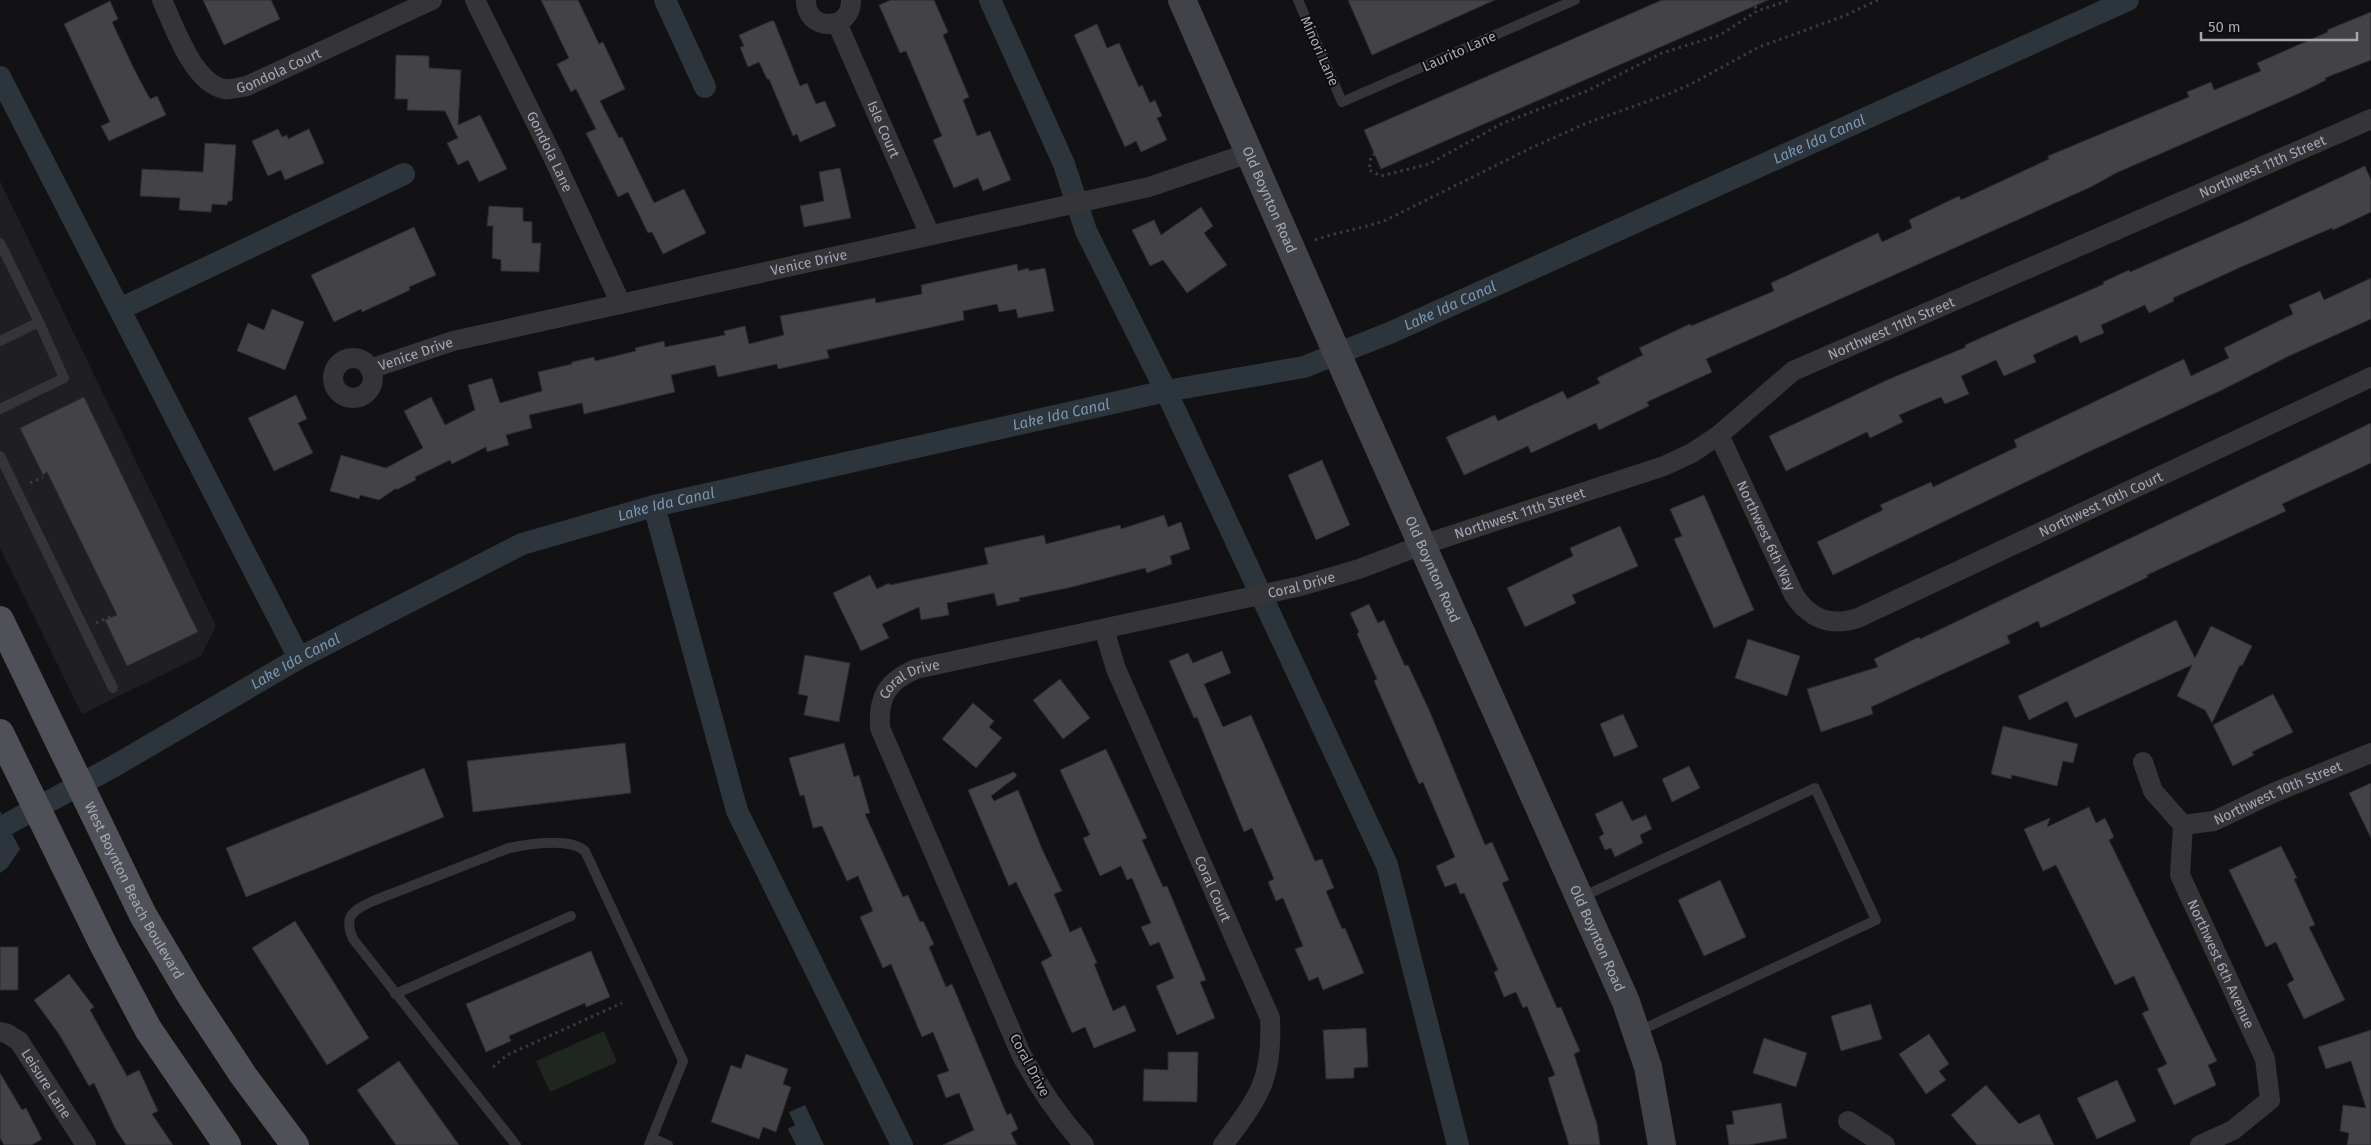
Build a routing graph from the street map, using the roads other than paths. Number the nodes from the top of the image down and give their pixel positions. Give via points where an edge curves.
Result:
1 (162, 0) edge
2 (432, 0) edge
3 (475, 0) edge
4 (806, 0) edge
5 (851, 0) edge
6 (1182, 0) edge
7 (1298, 0) edge
8 (1575, 0) edge
9 (837, 23) junction
10 (1342, 102) joint
11 (2371, 119) edge
12 (1249, 153) junction
13 (930, 235) junction
14 (0, 242) edge
15 (620, 304) junction
16 (39, 322) junction
17 (0, 341) edge
18 (370, 369) dead end
19 (2371, 377) edge
20 (0, 409) edge
21 (1719, 435) junction
22 (0, 456) edge
23 (1422, 545) junction
24 (0, 620) edge
25 (1828, 622) joint
26 (1104, 629) junction
27 (113, 688) dead end
28 (0, 734) edge
29 (2371, 753) edge
30 (2143, 762) dead end
31 (2183, 825) junction
32 (1579, 899) junction
33 (570, 916) dead end
34 (396, 994) junction
35 (0, 1032) edge
36 (1637, 1032) junction
37 (1848, 1121) dead end
38 (650, 1142) edge
39 (86, 1145) edge
40 (227, 1145) edge
41 (295, 1145) edge
42 (516, 1145) edge
43 (668, 1145) edge
44 (1084, 1145) edge
45 (1223, 1145) edge
46 (1662, 1145) edge
47 (1885, 1145) edge
48 (2200, 1145) edge

1 - 2 street, Gondola Court via 200,74 214,85 231,89 247,86
3 - 15 street, Gondola Lane via 553,157
4 - 9 street via 809,14 816,22
5 - 9 street via 848,13
6 - 12 street, Old Boynton Road
7 - 10 lane, Minori Lane
8 - 10 lane, Laurito Lane
9 - 13 street, Isle Court
11 - 21 street, Northwest 11th Street via 1793,371
12 - 13 street, Venice Drive via 1149,187
12 - 23 street, Old Boynton Road
13 - 15 street, Venice Drive
14 - 16 lane
15 - 18 street, Venice Drive via 453,341
16 - 17 lane
16 - 20 lane via 64,378
19 - 25 street, Northwest 10th Court via 1858,618
21 - 23 street, Northwest 11th Street via 1664,466
21 - 25 street, Northwest 6th Way via 1794,595 1814,617
22 - 27 lane
23 - 26 street, Coral Drive via 1359,569 1301,586
23 - 32 street, Old Boynton Road
24 - 41 main road, West Boynton Beach Boulevard via 143,915 243,1075
26 - 44 street, Coral Drive via 916,669 890,685 882,698 879,712 880,728 1021,1054 1060,1119
26 - 45 street, Coral Court via 1116,670 1270,1018 1272,1051 1261,1090
28 - 40 main road via 148,1029
29 - 31 street, Northwest 10th Street via 2214,821
30 - 31 street via 2154,791
31 - 48 street, Northwest 6th Avenue via 2180,875 2265,1059 2270,1100 2232,1130
32 - 36 street, Old Boynton Road
32 - 36 lane via 1815,788 1876,920
33 - 34 lane
34 - 38 lane via 353,939 348,928 356,909 509,848 528,844 578,845 584,851 683,1061
34 - 42 lane
35 - 39 street, Leisure Lane via 19,1041
36 - 46 street, Old Boynton Road via 1653,1091
37 - 47 street
38 - 43 lane

